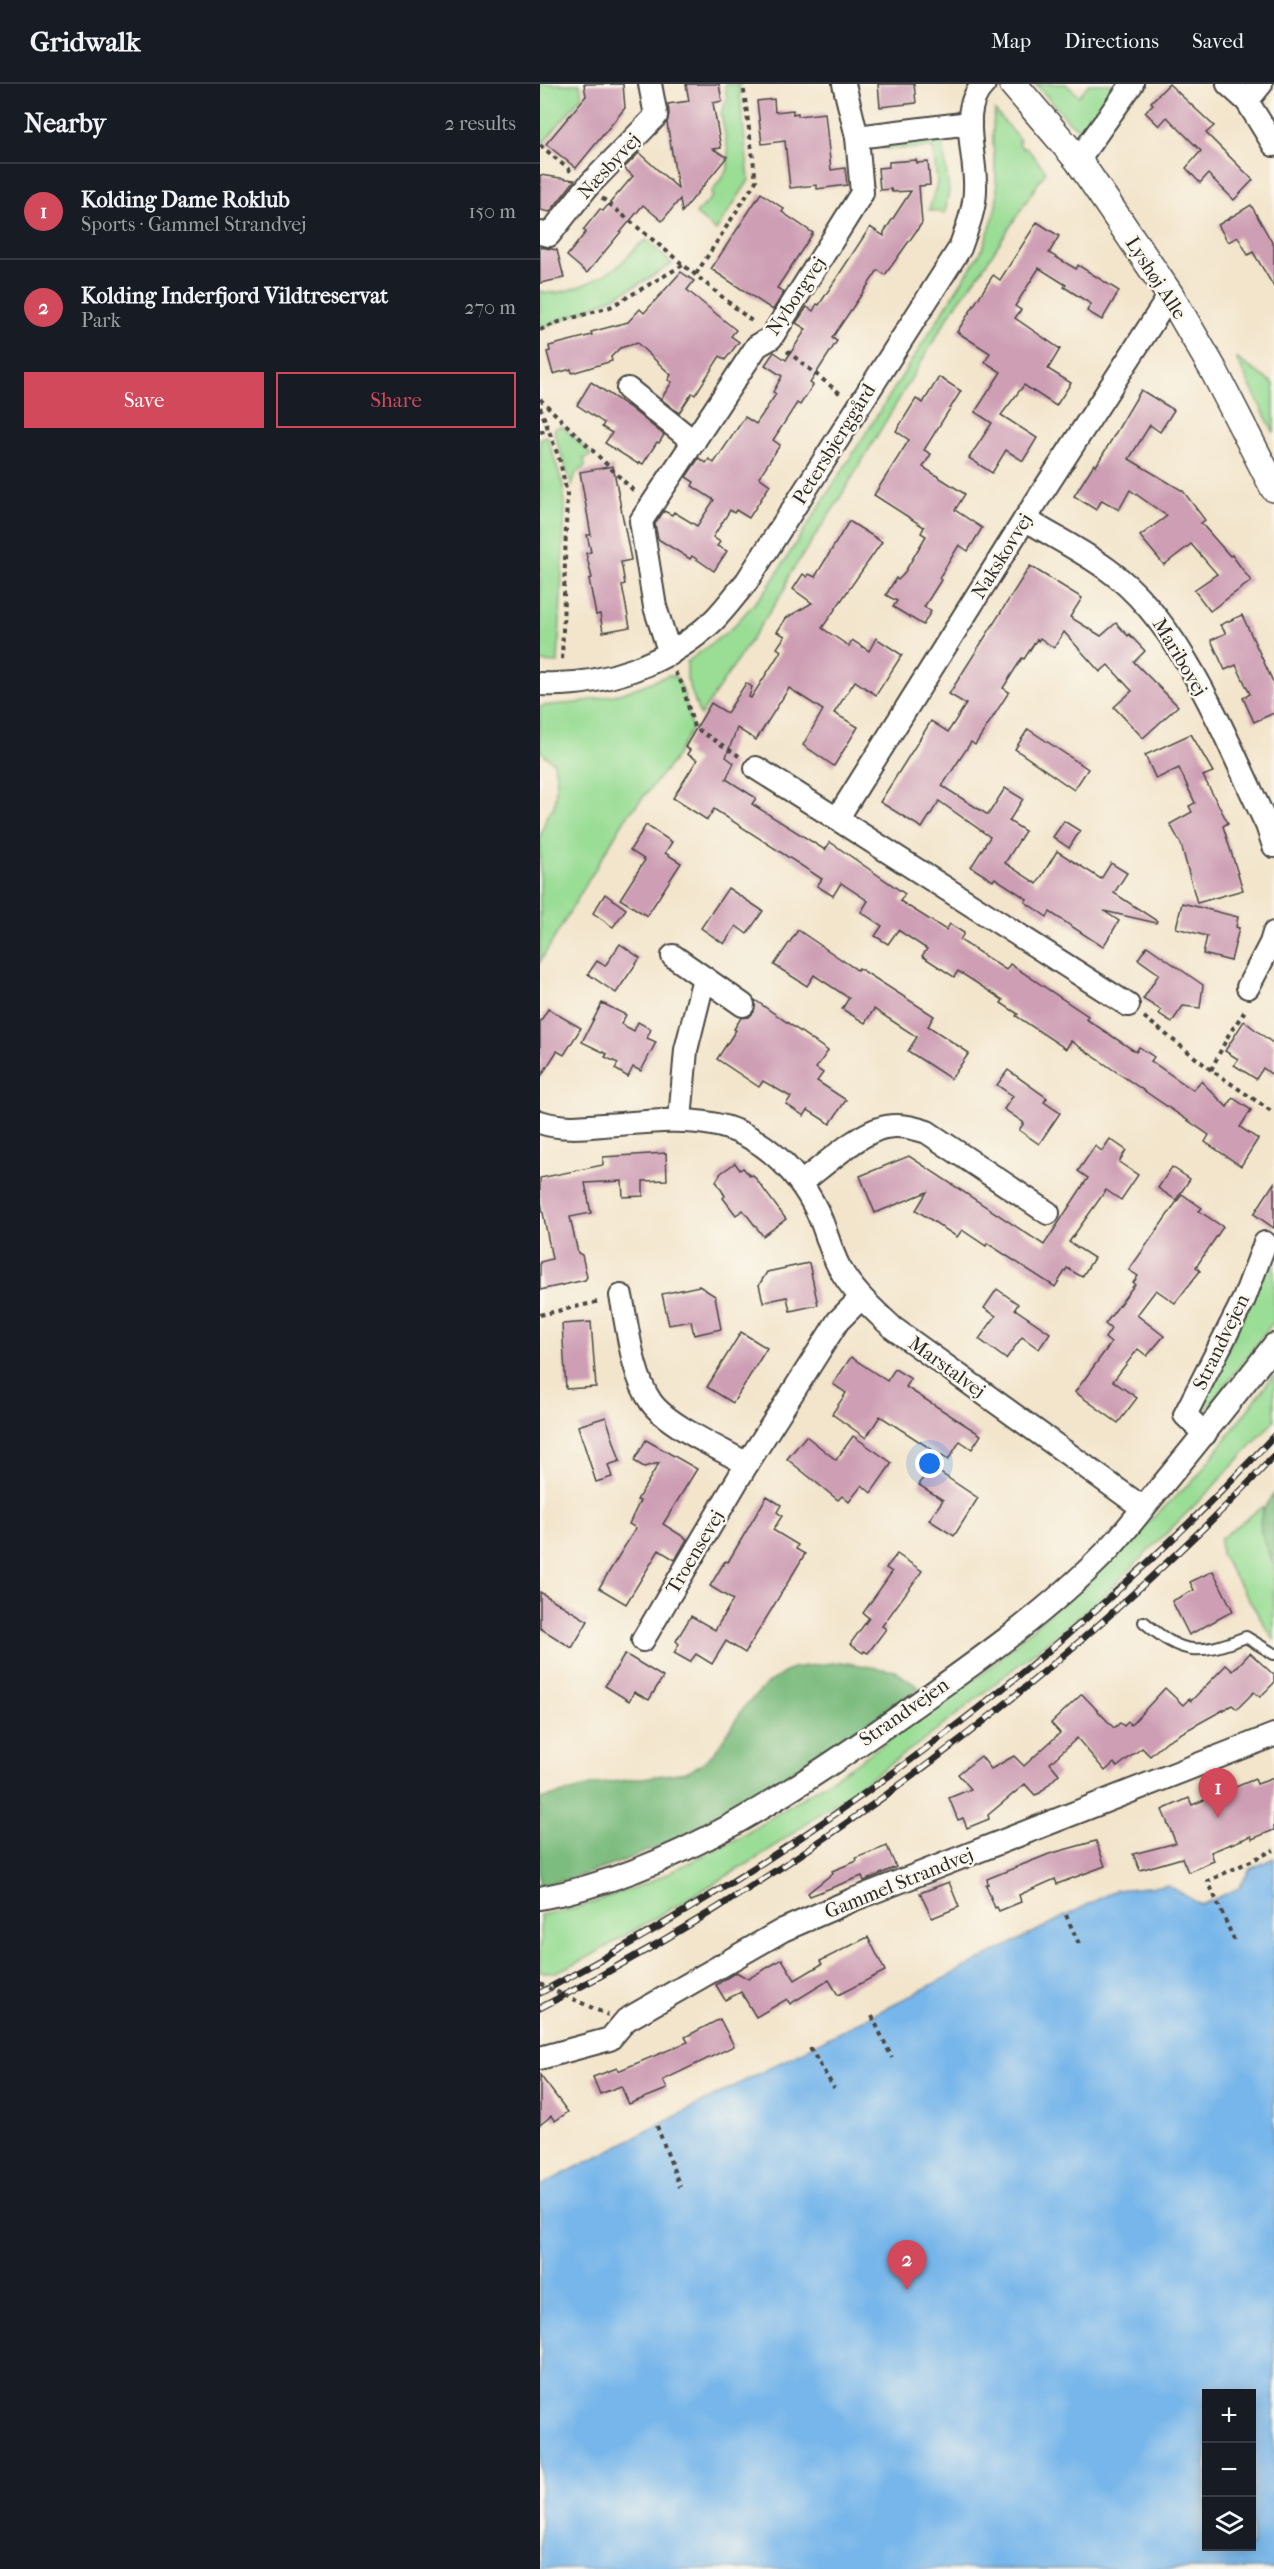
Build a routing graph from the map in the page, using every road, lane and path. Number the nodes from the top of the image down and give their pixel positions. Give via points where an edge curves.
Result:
1 (650, 84) edge
2 (743, 84) edge
3 (844, 84) edge
4 (984, 84) edge
5 (1013, 84) edge
6 (1132, 84) edge
7 (1228, 84) edge
8 (1254, 92) edge
9 (970, 123) junction
10 (857, 137) junction
11 (540, 145) edge
12 (1274, 145) edge
13 (1077, 160) junction
14 (588, 186) junction
15 (540, 232) edge
16 (685, 264) junction
17 (696, 274) junction
18 (1170, 295) junction
19 (540, 330) edge
20 (771, 338) junction
21 (628, 389) dead end
22 (540, 399) edge
23 (540, 407) edge
24 (857, 407) junction
25 (549, 430) junction
26 (540, 432) edge
27 (694, 442) junction
28 (1274, 488) edge
29 (650, 506) junction
30 (1025, 519) junction
31 (670, 654) junction
32 (551, 685) edge
33 (756, 768) joint
34 (837, 819) junction
35 (1274, 846) edge
36 (1274, 933) edge
37 (673, 956) dead end
38 (704, 978) junction
39 (1248, 987) joint
40 (743, 1005) dead end
41 (1128, 1005) joint
42 (1211, 1070) junction
43 (1274, 1113) edge
44 (680, 1120) junction
45 (540, 1122) edge
46 (801, 1183) junction
47 (1048, 1213) dead end
48 (1265, 1243) dead end
49 (621, 1296) joint
50 (861, 1298) junction
51 (540, 1315) edge
52 (1274, 1346) edge
53 (1205, 1434) junction
54 (747, 1464) junction
55 (1143, 1508) junction
56 (1144, 1622) dead end
57 (643, 1640) dead end
58 (1274, 1654) edge
59 (1274, 1735) edge
60 (1274, 1851) edge
61 (540, 1898) edge
62 (1066, 1915) dead end
63 (1234, 1940) dead end
64 (1079, 1944) dead end
65 (540, 1984) edge
66 (608, 2015) dead end
67 (872, 2016) dead end
68 (810, 2048) dead end
69 (540, 2058) edge
70 (892, 2058) dead end
71 (834, 2088) dead end
72 (657, 2126) dead end
73 (680, 2187) dead end

1 - 14 street, Næsbyvej via 656,116
2 - 17 path via 756,181
3 - 10 street, Nyborgvej
4 - 9 street, Petersbjerggård via 972,104
5 - 13 street, Lyshøj Alle
6 - 13 street
7 - 8 street
8 - 12 street
9 - 10 street
9 - 24 street, Petersbjerggård via 975,188 972,215 960,248
10 - 20 street, Nyborgvej via 862,193
11 - 14 path
13 - 18 street, Lyshøj Alle
14 - 15 street, Næsbyvej via 549,235
14 - 16 path
16 - 17 path
16 - 19 path via 610,307
17 - 20 path
18 - 28 street, Lyshøj Alle
18 - 30 street, Nakskovvej
20 - 24 path
20 - 27 street, Nyborgvej via 757,346
21 - 27 street
22 - 29 path
23 - 25 path
24 - 31 street, Petersbjerggård via 747,581 713,620
25 - 26 path
25 - 32 path via 567,494
27 - 29 street, Nyborgvej
29 - 31 street, Nyborgvej via 641,521 655,607
30 - 34 street, Nakskovvej
30 - 35 street, Maribovej via 1108,569 1152,610 1188,661
31 - 32 street, Petersbjerggård via 595,680
31 - 33 path via 694,727
33 - 34 street
34 - 41 street
36 - 39 street
37 - 38 street
38 - 40 street
38 - 44 street via 686,1050
39 - 42 path via 1247,1008
41 - 42 path
42 - 43 path
44 - 45 street, Marstalvej via 574,1128
44 - 46 street, Marstalvej via 715,1124 745,1135 776,1154
46 - 47 street via 870,1132 887,1126 909,1127 927,1132
46 - 50 street, Marstalvej via 820,1218 838,1266
48 - 53 street, Strandvejen via 1244,1299 1185,1415
49 - 51 path
49 - 54 street via 639,1379 651,1402 665,1417
50 - 54 street, Troensevej via 838,1321
50 - 55 street, Marstalvej via 893,1328
52 - 53 street, Strandvejen
53 - 55 street, Strandvejen
54 - 57 street, Troensevej
55 - 61 street, Strandvejen via 1108,1550 1052,1602 989,1653 844,1755 743,1818 651,1865 573,1892
56 - 58 lane via 1165,1640 1192,1650 1214,1650 1246,1637
59 - 69 street, Gammel Strandvej via 802,1922 626,2020 610,2039
60 - 63 path via 1208,1881
62 - 64 path
65 - 66 path, bridge
67 - 70 path
68 - 71 path
72 - 73 path

